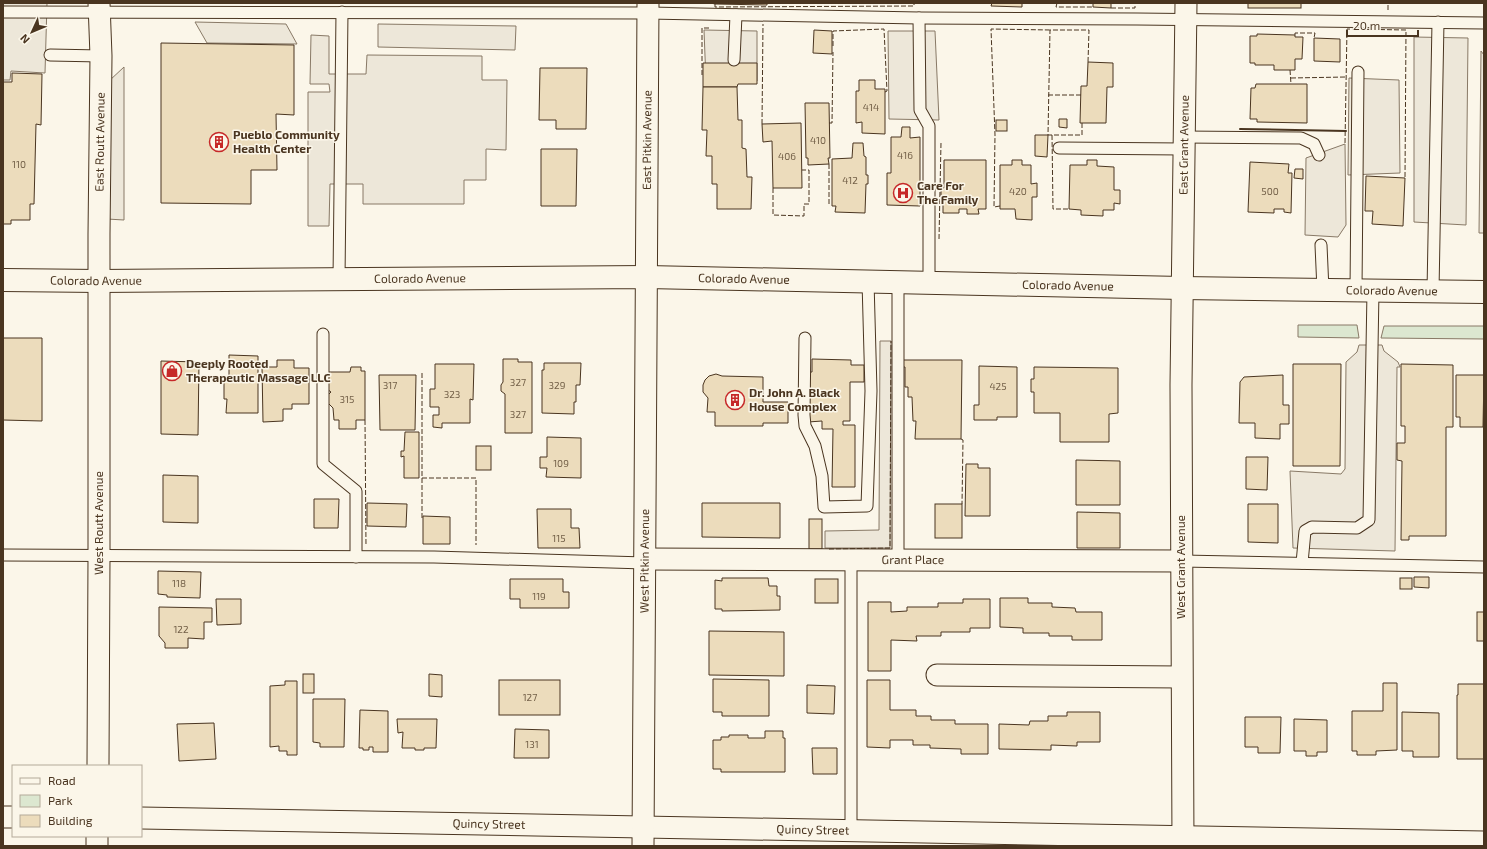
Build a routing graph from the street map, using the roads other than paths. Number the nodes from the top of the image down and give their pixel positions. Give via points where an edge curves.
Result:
1 (99, 7) edge
2 (648, 8) edge
3 (1185, 11) edge
4 (3, 12) edge
5 (342, 12) junction
6 (736, 15) junction
7 (919, 18) junction
8 (1438, 22) junction
9 (1484, 23) edge
10 (50, 54) dead end
11 (100, 56) junction
12 (734, 60) dead end
13 (1358, 72) dead end
14 (1183, 143) junction
15 (1058, 148) dead end
16 (1319, 155) dead end
17 (1321, 245) dead end
18 (647, 277) junction
19 (339, 279) junction
20 (3, 280) edge
21 (99, 281) junction
22 (868, 281) junction
23 (898, 282) junction
24 (929, 282) junction
25 (1182, 288) junction
26 (1323, 290) junction
27 (1364, 290) junction
28 (1433, 291) junction
29 (1484, 292) edge
30 (323, 334) dead end
31 (805, 338) dead end
32 (3, 555) edge
33 (99, 556) junction
34 (356, 557) junction
35 (851, 560) junction
36 (898, 560) junction
37 (1182, 560) junction
38 (645, 561) junction
39 (1302, 563) junction
40 (1484, 567) edge
41 (937, 675) dead end
42 (1181, 677) junction
43 (98, 765) edge
44 (142, 818) edge
45 (851, 830) junction
46 (643, 836) edge
47 (1183, 841) edge
48 (1484, 842) edge

1 - 4 lane
1 - 5 lane
1 - 11 street, East Routt Avenue
2 - 5 lane
2 - 6 lane
2 - 18 street, East Pitkin Avenue
3 - 7 lane
3 - 8 lane
3 - 14 street, East Grant Avenue
5 - 19 lane
6 - 7 lane
6 - 12 lane
7 - 24 lane via 920,110 929,126
8 - 9 lane
8 - 28 lane
10 - 11 lane
11 - 21 street, East Routt Avenue
13 - 27 lane
14 - 15 lane
14 - 16 lane via 1301,138 1314,144
14 - 25 street, East Grant Avenue
17 - 26 lane
18 - 19 street, Colorado Avenue
18 - 22 street, Colorado Avenue
18 - 38 street, West Pitkin Avenue
19 - 21 street, Colorado Avenue
20 - 21 street, Colorado Avenue
21 - 33 street, West Routt Avenue
22 - 23 street, Colorado Avenue
22 - 31 lane via 871,391 867,506 824,507 822,476 815,446 805,426
23 - 24 street, Colorado Avenue
23 - 36 lane
24 - 25 street, Colorado Avenue
25 - 26 street, Colorado Avenue
25 - 37 street, West Grant Avenue
26 - 27 street, Colorado Avenue
27 - 28 street, Colorado Avenue
27 - 39 lane via 1369,520 1357,528 1312,527 1305,531
28 - 29 street, Colorado Avenue
30 - 34 lane via 323,464 356,491
32 - 33 lane
33 - 34 lane
33 - 43 street, West Routt Avenue
34 - 38 lane
35 - 36 street, Grant Place
35 - 38 street, Grant Place
35 - 45 lane
36 - 37 street, Grant Place
37 - 39 lane
37 - 42 street, West Grant Avenue
38 - 46 street, West Pitkin Avenue
39 - 40 lane
41 - 42 street
42 - 47 street, West Grant Avenue
44 - 46 street, Quincy Street
45 - 46 street, Quincy Street
45 - 47 street, Quincy Street
47 - 48 street, Quincy Street

